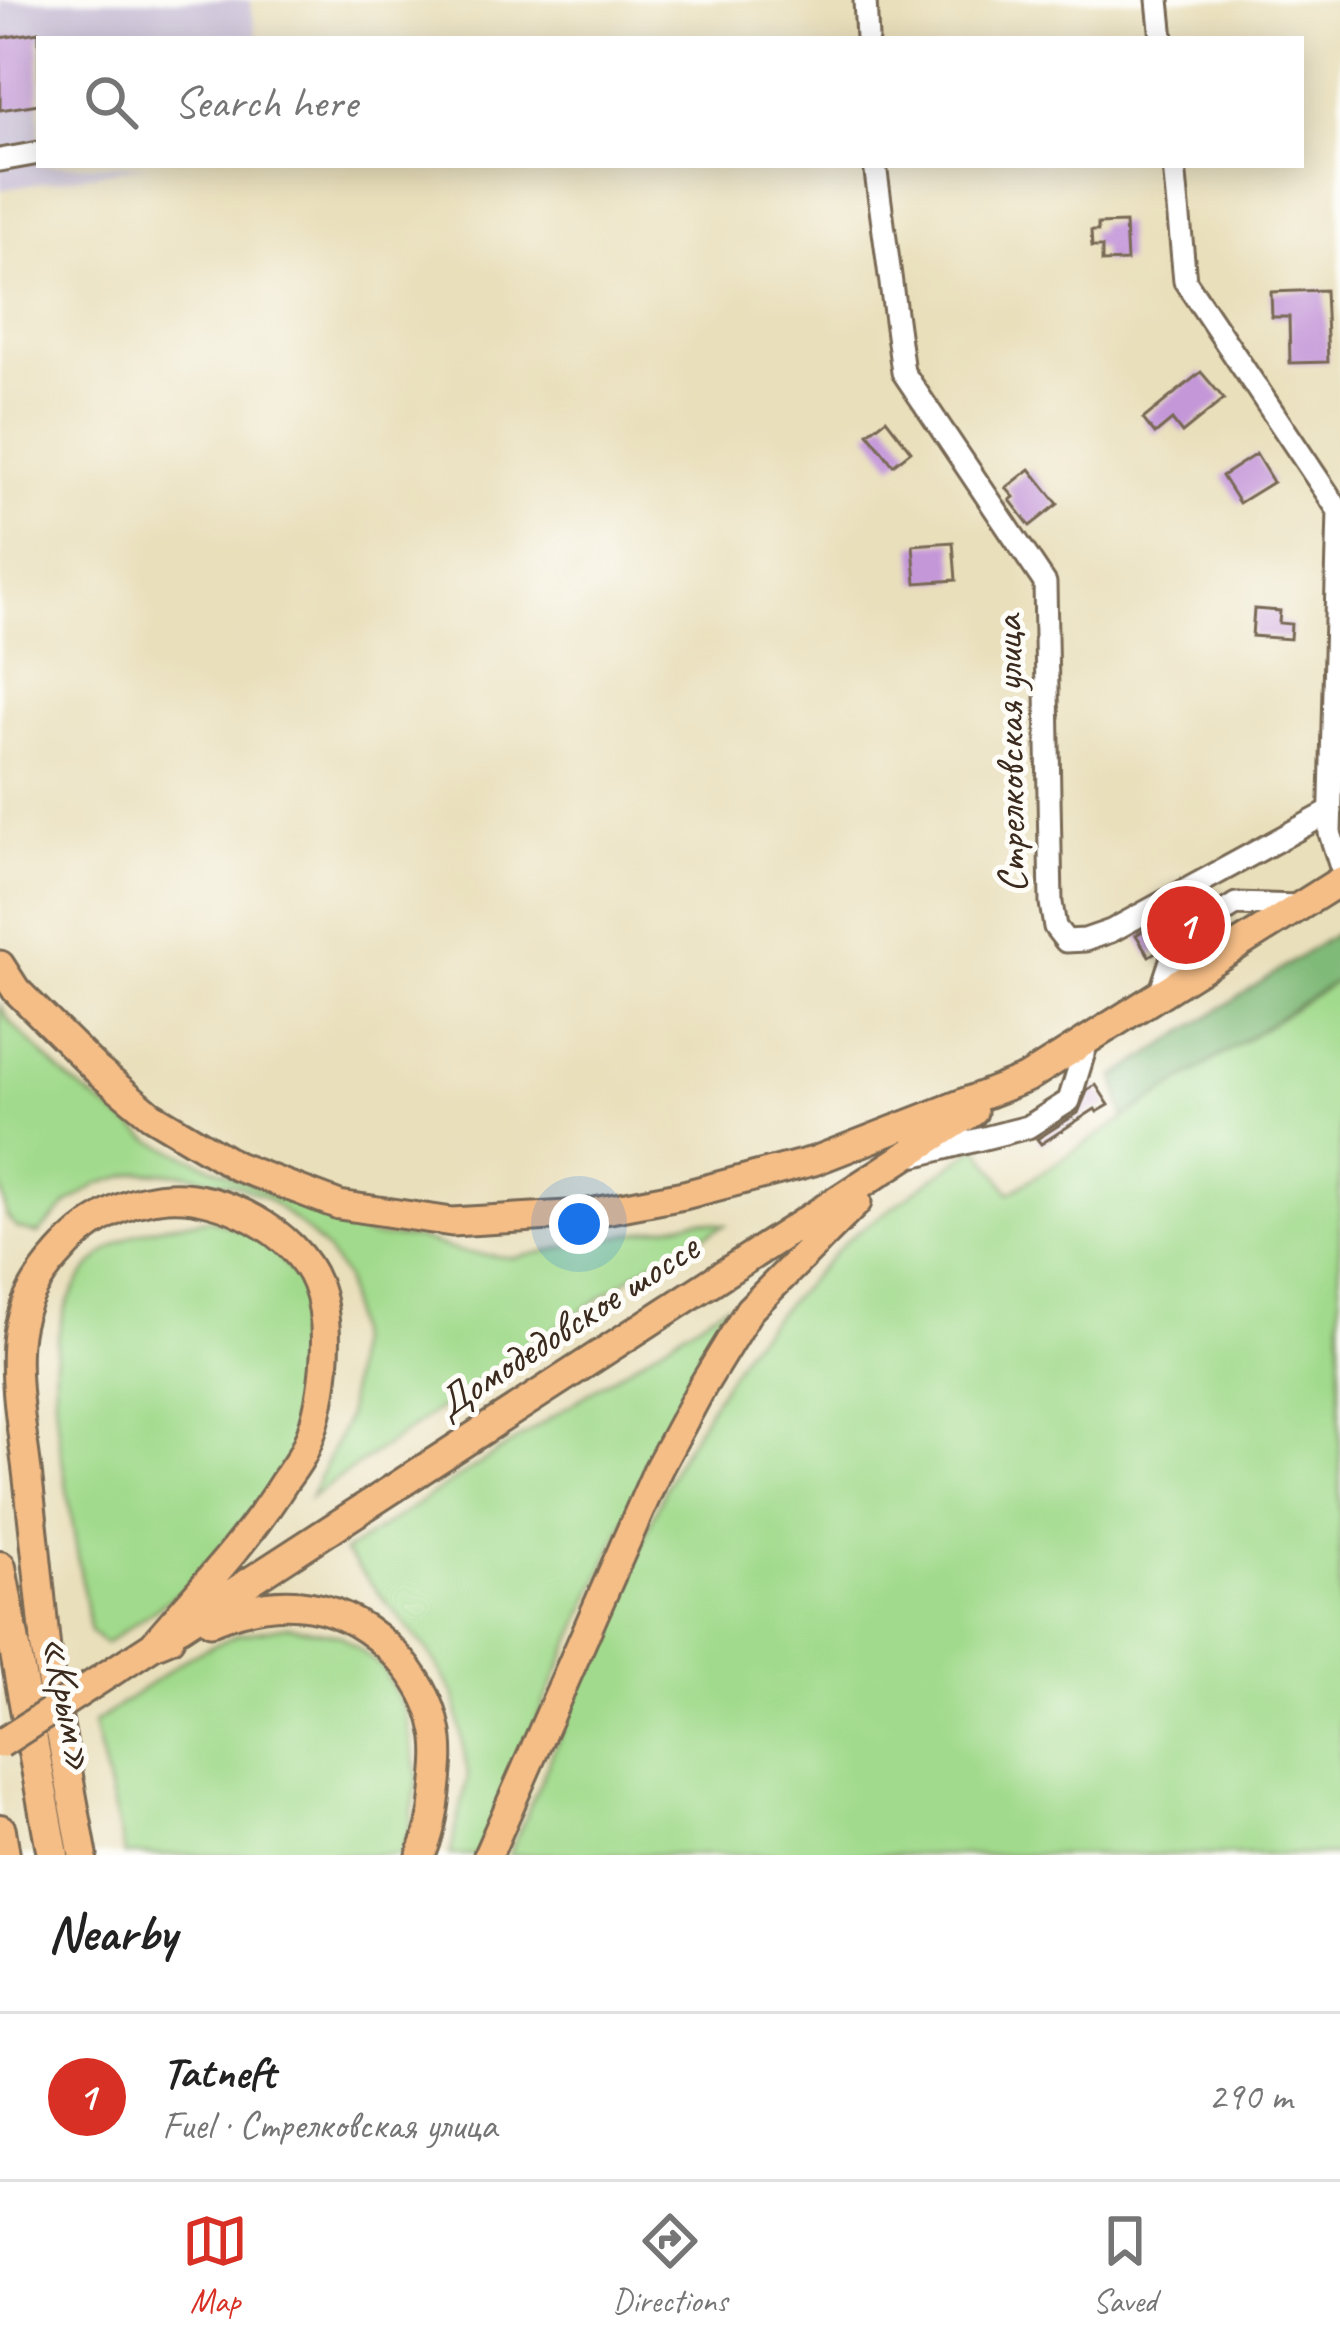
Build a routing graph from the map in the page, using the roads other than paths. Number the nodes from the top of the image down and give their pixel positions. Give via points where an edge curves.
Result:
1 (865, 0) edge
2 (1158, 0) edge
3 (867, 36) edge
4 (1162, 36) edge
5 (36, 154) edge
6 (0, 160) edge
7 (875, 168) edge
8 (1174, 168) edge
9 (1340, 500) edge
10 (1339, 512) edge
11 (1331, 811) junction
12 (1340, 865) edge
13 (1340, 881) edge
14 (0, 965) edge
15 (1088, 1039) junction
16 (1027, 1078) junction
17 (898, 1160) junction
18 (0, 1402) edge
19 (0, 1567) edge
20 (153, 1645) junction
21 (47, 1660) junction
22 (59, 1726) junction
23 (0, 1744) edge
24 (0, 1830) edge
25 (4, 1855) edge
26 (53, 1855) edge
27 (82, 1855) edge
28 (101, 1855) edge
29 (421, 1855) edge
30 (488, 1855) edge

1 - 3 street
2 - 4 street
5 - 6 street
7 - 11 street, Стрелковская улица via 903,372 1045,583 1055,927 1066,941 1112,931
8 - 10 street via 1185,281
9 - 10 street
10 - 11 street
11 - 12 street
13 - 15 main road
14 - 16 main road via 98,1071 151,1115 236,1166 339,1205 452,1222 584,1214 684,1196 814,1161
15 - 16 main road
15 - 17 street via 1069,1101 1055,1110 1028,1127
16 - 17 main road, Домодедовское шоссе
17 - 20 main road, Домодедовское шоссе
17 - 30 main road via 749,1310 702,1387
18 - 21 main road
19 - 26 highway, «Крым»
20 - 21 main road via 265,1513 304,1450 327,1352 315,1278 293,1248 254,1219 167,1197 117,1209 78,1232 36,1280 18,1333
20 - 23 main road, bridge
20 - 29 main road via 244,1608 295,1603 340,1613 375,1633 408,1668 436,1728 435,1803
21 - 22 main road
22 - 27 main road
22 - 28 main road
24 - 25 highway

